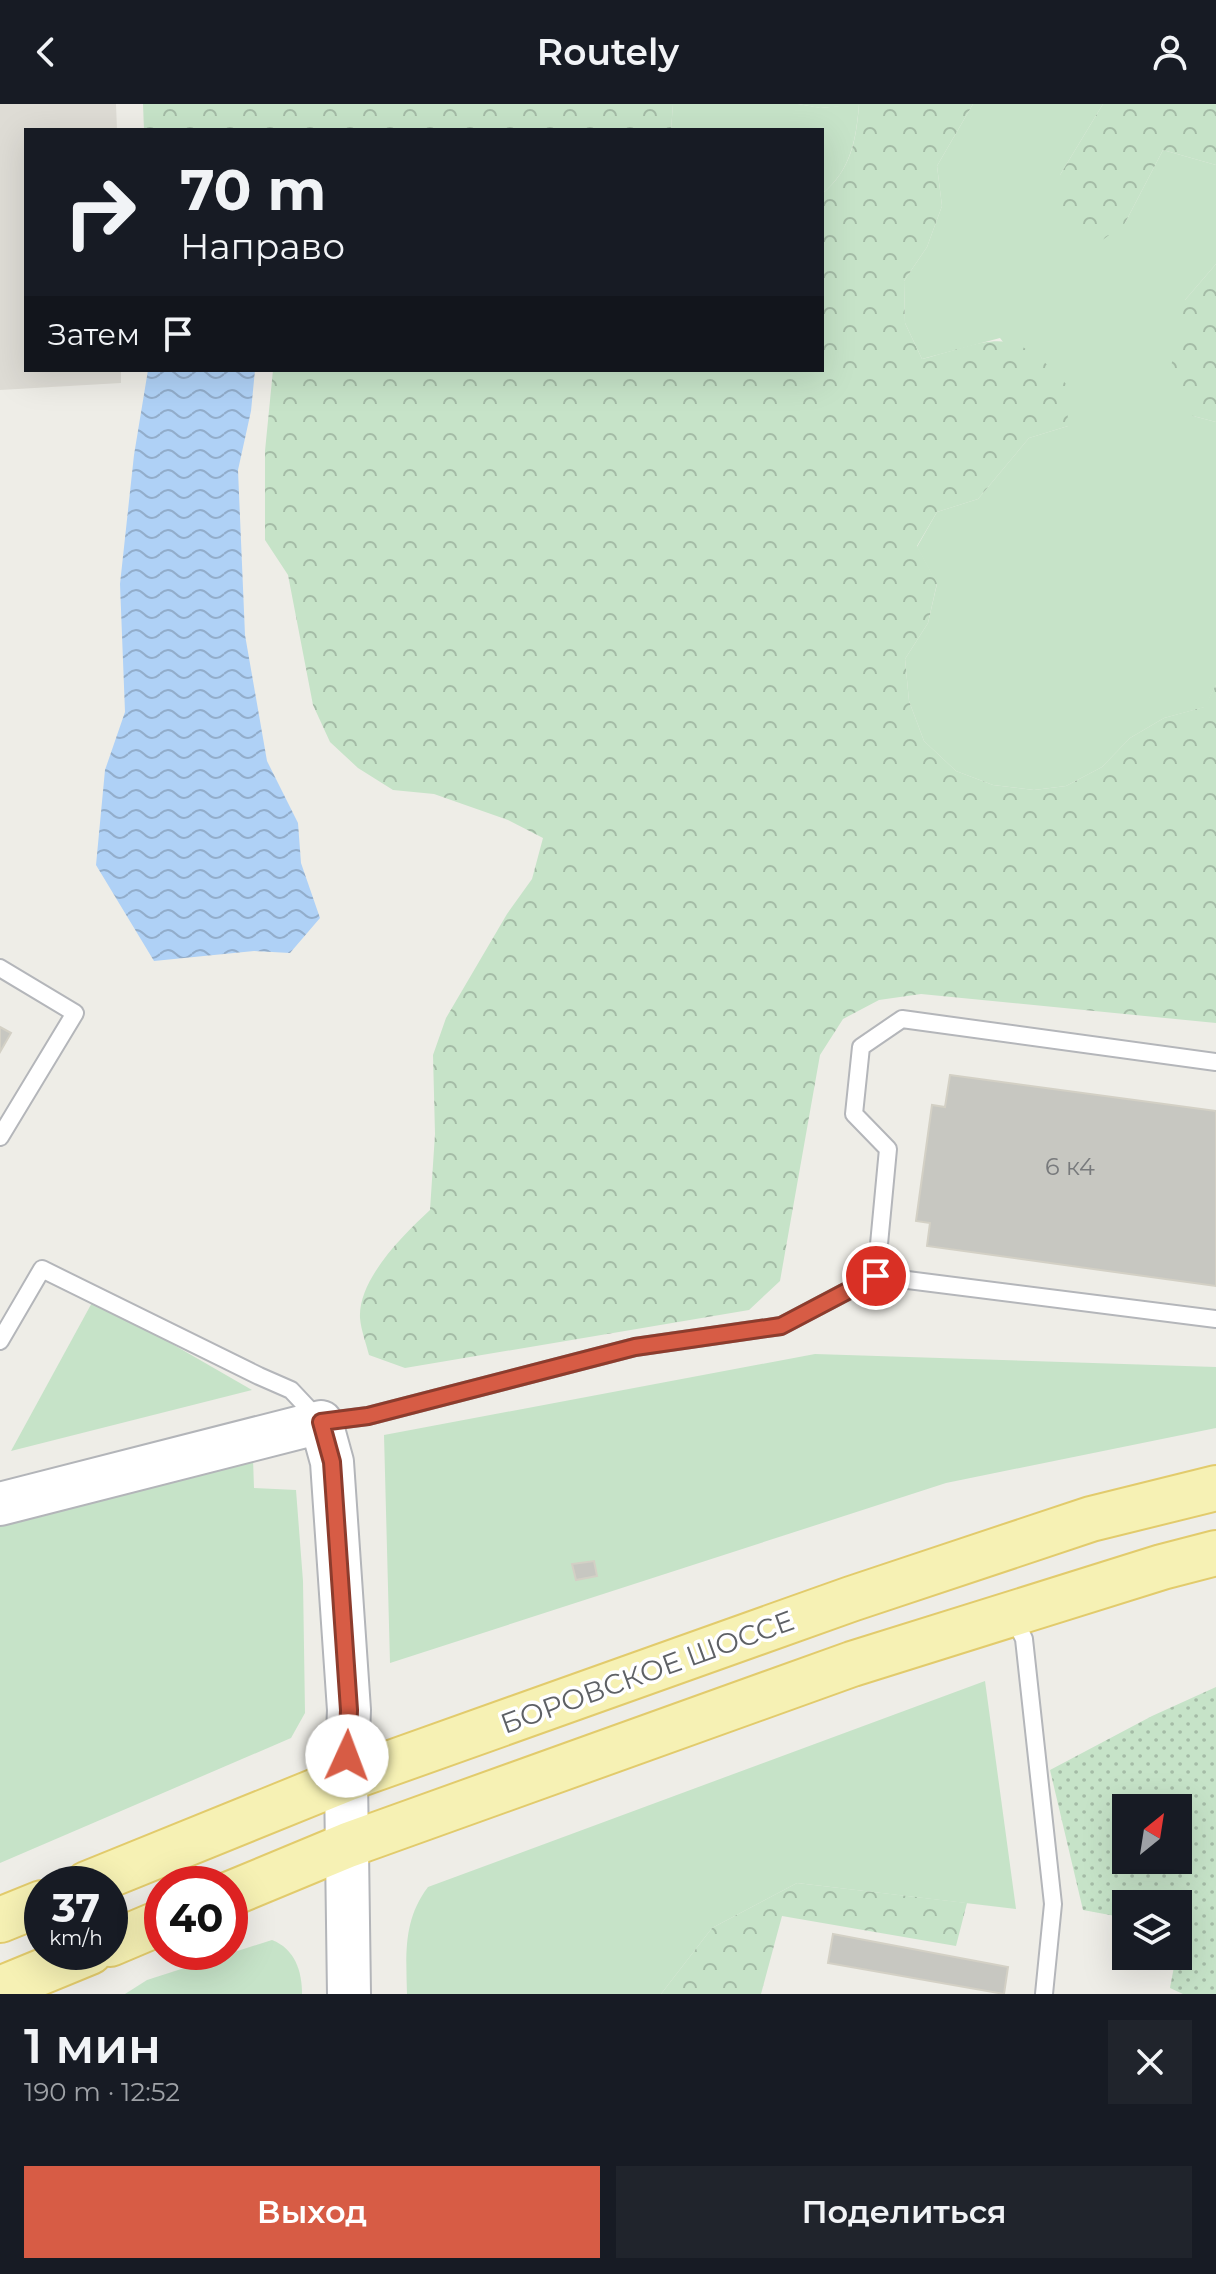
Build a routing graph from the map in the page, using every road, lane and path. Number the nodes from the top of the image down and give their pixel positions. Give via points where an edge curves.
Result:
1 (0, 968) edge
2 (1216, 1062) edge
3 (0, 1137) edge
4 (876, 1276) junction
5 (1216, 1319) edge
6 (0, 1341) edge
7 (321, 1422) junction
8 (1216, 1488) edge
9 (0, 1504) edge
10 (1216, 1553) edge
11 (1011, 1614) junction
12 (346, 1779) junction
13 (348, 1845) junction
14 (128, 1867) edge
15 (248, 1887) edge
16 (24, 1910) edge
17 (0, 1920) edge
18 (46, 1970) edge
19 (0, 1989) edge
20 (349, 1994) edge
21 (1044, 1994) edge

1 - 3 lane via 75,1013
2 - 4 lane via 902,1019 861,1047 855,1100 854,1114 888,1149
4 - 5 lane
4 - 7 lane via 781,1326 635,1347 368,1416
6 - 7 lane via 42,1269 282,1384
7 - 9 street
7 - 12 street via 333,1477 349,1710
8 - 12 main road, БОРОВСКОЕ ШОССЕ via 1091,1519 851,1599
10 - 11 main road
11 - 13 main road via 852,1664
11 - 21 lane via 1024,1639 1053,1904
12 - 13 street
12 - 14 main road, БОРОВСКОЕ ШОССЕ
13 - 15 main road
13 - 20 street
16 - 17 main road
18 - 19 main road

